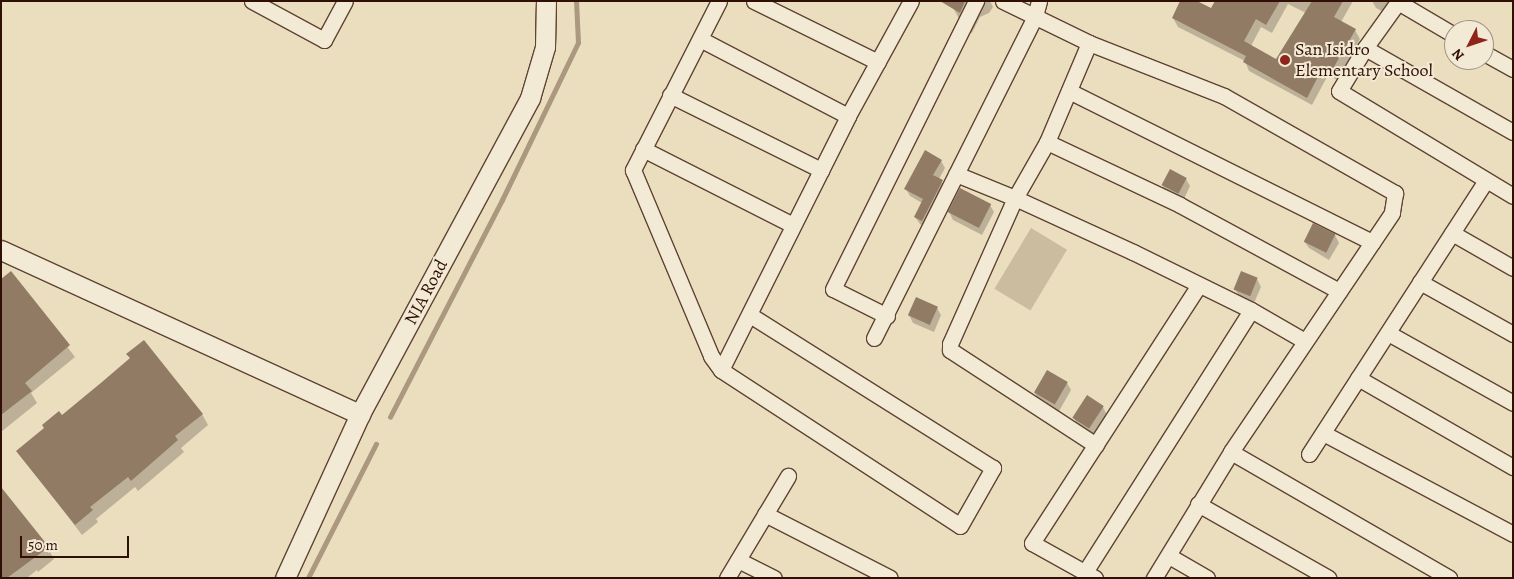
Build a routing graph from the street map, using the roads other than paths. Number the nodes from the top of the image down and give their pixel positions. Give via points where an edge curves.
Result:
1 (252, 1) edge
2 (345, 1) edge
3 (546, 1) edge
4 (719, 1) edge
5 (754, 1) edge
6 (976, 1) edge
7 (1003, 1) edge
8 (1039, 1) edge
9 (907, 3) edge
10 (1035, 16) junction
11 (1444, 29) edge
12 (700, 39) junction
13 (1089, 43) junction
14 (1365, 48) junction
15 (1494, 59) edge
16 (878, 62) junction
17 (1513, 70) edge
18 (1069, 91) junction
19 (670, 95) junction
20 (848, 116) junction
21 (1513, 132) edge
22 (1047, 142) junction
23 (643, 149) junction
24 (821, 170) junction
25 (956, 174) junction
26 (1486, 180) junction
27 (1513, 196) edge
28 (1015, 198) junction
29 (793, 226) junction
30 (1452, 233) junction
31 (1372, 242) junction
32 (1, 250) edge
33 (1513, 268) edge
34 (1420, 282) junction
35 (1198, 286) junction
36 (1339, 291) junction
37 (1251, 310) junction
38 (750, 315) junction
39 (887, 316) junction
40 (1388, 333) junction
41 (1513, 334) edge
42 (874, 338) dead end
43 (1305, 341) junction
44 (721, 370) junction
45 (1358, 378) junction
46 (1513, 403) edge
47 (360, 414) junction
48 (1322, 433) junction
49 (1096, 445) junction
50 (1231, 452) junction
51 (1309, 454) dead end
52 (1513, 467) edge
53 (788, 476) dead end
54 (1198, 504) junction
55 (766, 514) junction
56 (1513, 534) edge
57 (1169, 556) junction
58 (738, 560) junction
59 (1090, 575) edge
60 (285, 578) edge
61 (727, 578) edge
62 (774, 578) edge
63 (890, 578) edge
64 (1154, 578) edge
65 (1207, 578) edge
66 (1328, 578) edge
67 (1449, 578) edge

1 - 2 street via 324,40
3 - 47 street, NIA Road via 545,46 530,98
4 - 12 street
5 - 16 street
6 - 39 street via 833,289
7 - 10 street
8 - 10 street
9 - 16 street
10 - 13 street
10 - 25 street
11 - 14 street via 1398,2
12 - 19 street
12 - 20 street
13 - 18 street
13 - 31 street via 1224,96 1396,193 1392,213
14 - 21 street
14 - 26 street via 1339,91
15 - 17 street
16 - 20 street
18 - 22 street
18 - 31 street
19 - 23 street
19 - 24 street
20 - 24 street
22 - 28 street
22 - 36 street via 1180,205
23 - 29 street
23 - 44 street via 633,170 711,356
24 - 29 street
25 - 28 street
25 - 39 street
26 - 27 street
26 - 30 street
28 - 35 street
28 - 49 street via 950,350
29 - 38 street
30 - 33 street
30 - 34 street
31 - 36 street
32 - 47 street
34 - 40 street
34 - 41 street
35 - 37 street
35 - 49 street
36 - 43 street
37 - 43 street
37 - 59 street
38 - 44 street
38 - 44 street via 993,468 960,526
39 - 42 street
40 - 45 street
40 - 46 street
43 - 50 street
45 - 48 street
45 - 52 street
47 - 60 street, NIA Road
48 - 51 street
48 - 56 street
49 - 59 street via 1032,543
50 - 54 street
50 - 67 street
53 - 55 street
54 - 57 street
54 - 66 street
55 - 58 street
55 - 63 street
57 - 64 street
57 - 65 street
58 - 61 street
58 - 62 street

